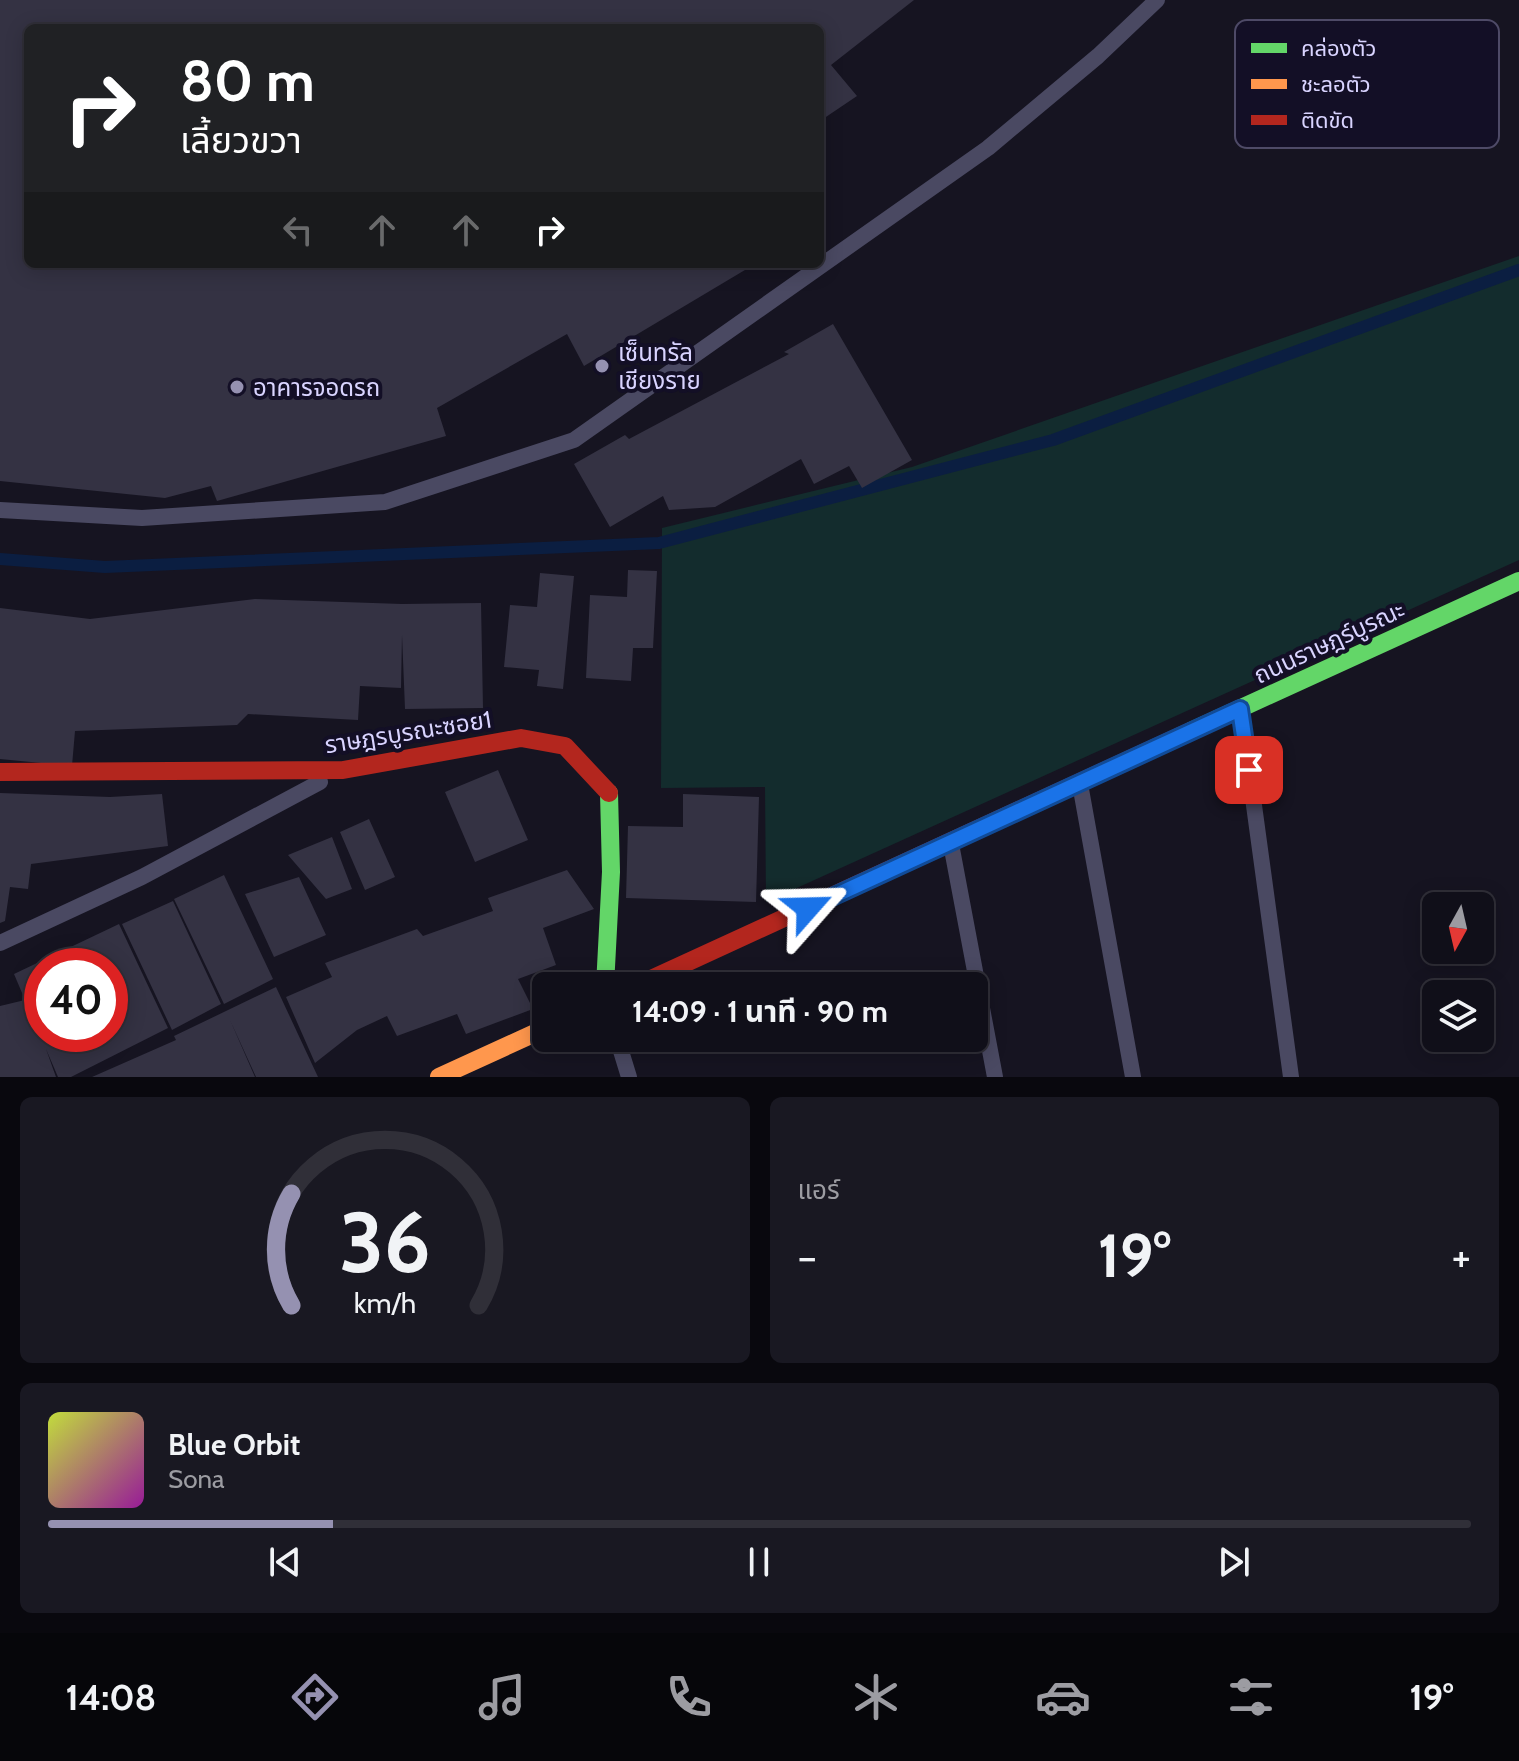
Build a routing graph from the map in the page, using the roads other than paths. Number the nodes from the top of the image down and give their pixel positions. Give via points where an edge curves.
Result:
1 (1157, 0) edge
2 (824, 264) edge
3 (818, 268) edge
4 (0, 510) edge
5 (1519, 581) edge
6 (1240, 709) junction
7 (343, 770) junction
8 (0, 772) edge
9 (1079, 783) junction
10 (950, 842) junction
11 (0, 943) edge
12 (606, 972) edge
13 (667, 972) edge
14 (532, 1034) edge
15 (621, 1052) edge
16 (439, 1077) edge
17 (629, 1077) edge
18 (995, 1077) edge
19 (1133, 1077) edge
20 (1291, 1077) edge

1 - 2 lane via 988,148
3 - 4 lane via 574,440 385,502 142,518
5 - 6 street, ถนนราษฎร์บูรณะ
6 - 9 street, ถนนราษฎร์บูรณะ
6 - 20 lane
7 - 8 street, ราษฎรบูรณะซอย1
7 - 11 lane via 142,877
7 - 12 street, ราษฎรบูรณะซอย1 via 521,738 565,746 609,789
9 - 10 street, ถนนราษฎร์บูรณะ
9 - 19 lane
10 - 13 street, ถนนราษฎร์บูรณะ
10 - 18 lane
14 - 16 street
15 - 17 lane

